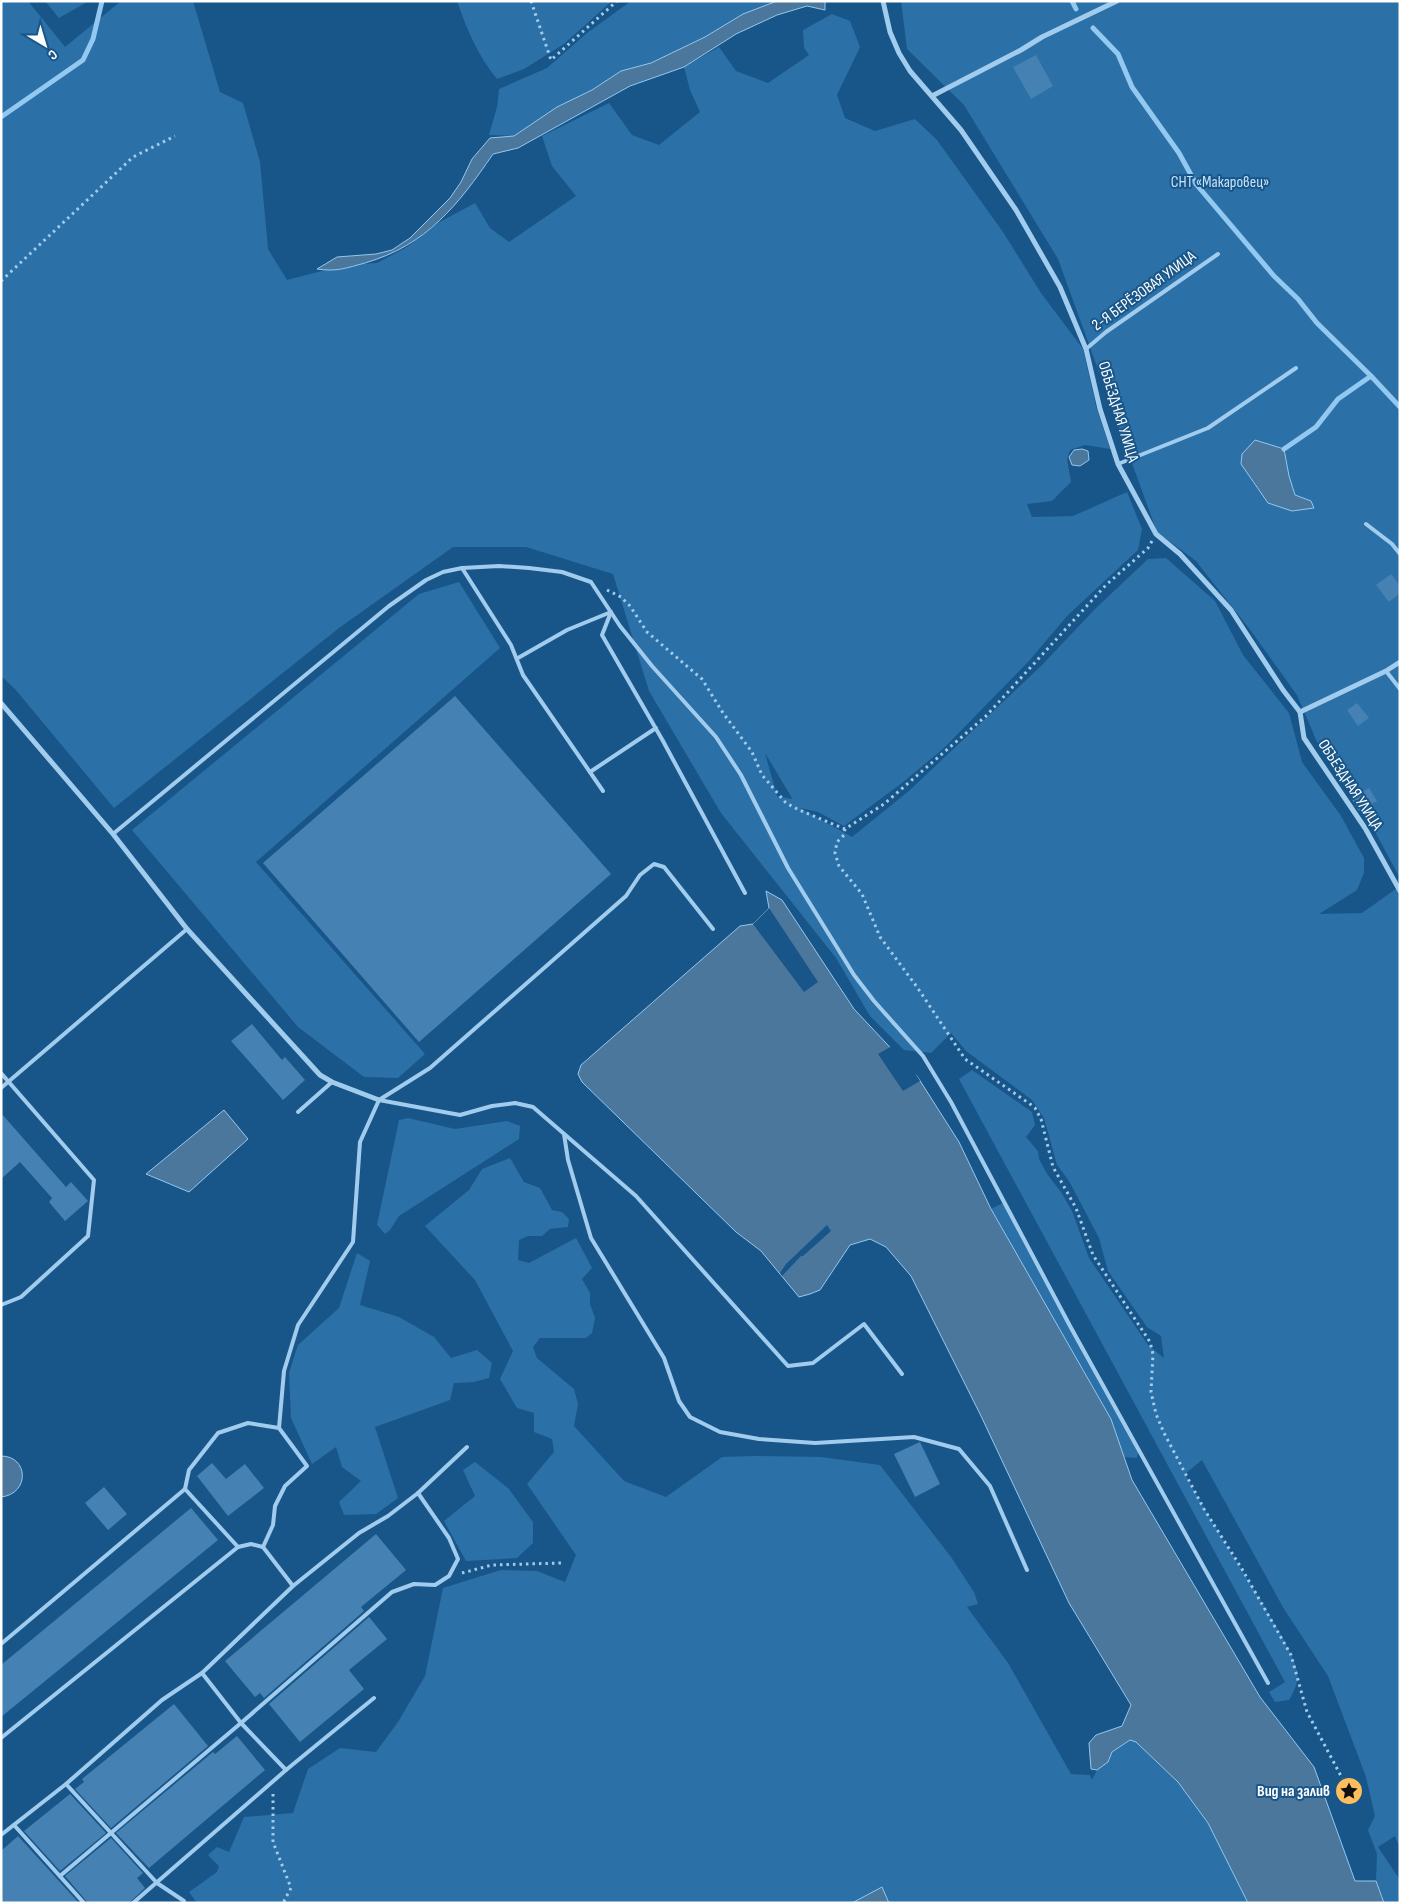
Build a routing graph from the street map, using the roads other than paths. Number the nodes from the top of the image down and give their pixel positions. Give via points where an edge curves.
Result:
1 (883, 1) edge
2 (1117, 1) edge
3 (932, 96) junction
4 (1218, 254) dead end
5 (1086, 349) junction
6 (1296, 368) dead end
7 (1118, 464) junction
8 (1366, 524) dead end
9 (1400, 554) edge
10 (462, 568) junction
11 (611, 612) junction
12 (518, 658) junction
13 (1400, 662) edge
14 (1386, 671) junction
15 (1400, 689) edge
16 (1, 703) edge
17 (1300, 712) junction
18 (656, 728) junction
19 (590, 772) junction
20 (604, 791) dead end
21 (113, 834) junction
22 (1400, 891) edge
23 (745, 893) dead end
24 (187, 929) junction
25 (713, 929) dead end
26 (1, 1073) edge
27 (9, 1082) junction
28 (332, 1082) junction
29 (1, 1088) edge
30 (379, 1100) junction
31 (298, 1112) dead end
32 (564, 1134) junction
33 (1, 1305) edge
34 (902, 1374) dead end
35 (279, 1428) junction
36 (467, 1447) dead end
37 (185, 1489) junction
38 (418, 1493) junction
39 (238, 1547) junction
40 (263, 1547) junction
41 (1028, 1570) dead end
42 (293, 1586) junction
43 (1, 1644) edge
44 (202, 1673) junction
45 (1268, 1683) dead end
46 (374, 1698) dead end
47 (241, 1723) junction
48 (1, 1738) edge
49 (286, 1770) junction
50 (66, 1784) junction
51 (14, 1825) junction
52 (111, 1833) junction
53 (1, 1835) edge
54 (60, 1876) junction
55 (157, 1882) junction
56 (184, 1902) edge
57 (84, 1903) edge
58 (134, 1903) edge

1 - 3 street, ОБЪЕЗДНАЯ УЛИЦА via 899,53
2 - 3 street
3 - 5 street, ОБЪЕЗДНАЯ УЛИЦА via 961,130 1016,210 1060,287
4 - 5 lane, 2-Я БЕРЁЗОВАЯ УЛИЦА
5 - 7 street, ОБЪЕЗДНАЯ УЛИЦА via 1100,409
6 - 7 lane via 1208,428
7 - 17 street, ОБЪЕЗДНАЯ УЛИЦА via 1156,534 1180,554 1231,610
8 - 9 lane
10 - 11 lane via 499,566 562,572 591,582
10 - 12 lane
10 - 21 lane via 426,580 389,606
11 - 12 lane via 567,630
11 - 18 lane via 602,635
11 - 45 lane via 652,666 716,737 742,775 788,868 854,975 923,1056 947,1094 1070,1326
12 - 19 lane via 523,675
13 - 14 street
14 - 15 lane
14 - 17 street
16 - 21 street
17 - 22 street, ОБЪЕЗДНАЯ УЛИЦА via 1304,738 1365,828
18 - 19 lane
18 - 23 lane
19 - 20 lane
21 - 24 street
24 - 27 lane
24 - 28 street via 320,1074
25 - 30 lane via 664,867 654,864 640,875 626,896 430,1068
26 - 27 lane
27 - 29 lane
27 - 33 lane via 94,1180 88,1236 21,1297
28 - 30 street
28 - 31 lane
30 - 32 lane via 460,1115 515,1103 533,1107
30 - 35 lane via 360,1142 352,1242 298,1325 284,1371
32 - 34 lane via 636,1196 788,1366 812,1363 864,1324
32 - 41 lane via 568,1160 591,1238 664,1358 679,1401 690,1417 720,1432 759,1439 815,1443 914,1436 959,1449 990,1486
35 - 37 lane via 248,1423 218,1433 190,1470
35 - 40 lane via 307,1466 286,1486 275,1506
36 - 38 lane
37 - 39 lane
37 - 43 lane
38 - 42 lane via 359,1533
38 - 47 lane via 449,1538 458,1559 449,1576 435,1584 414,1584 392,1592
39 - 40 lane via 252,1544
39 - 48 lane
40 - 42 lane
42 - 44 lane
44 - 47 lane
44 - 50 lane via 162,1700
46 - 49 lane
47 - 49 lane
47 - 52 lane
49 - 55 lane
50 - 51 lane
50 - 52 lane
51 - 53 lane
51 - 54 lane
52 - 54 lane
52 - 55 lane
54 - 57 lane
55 - 56 lane
55 - 58 lane

